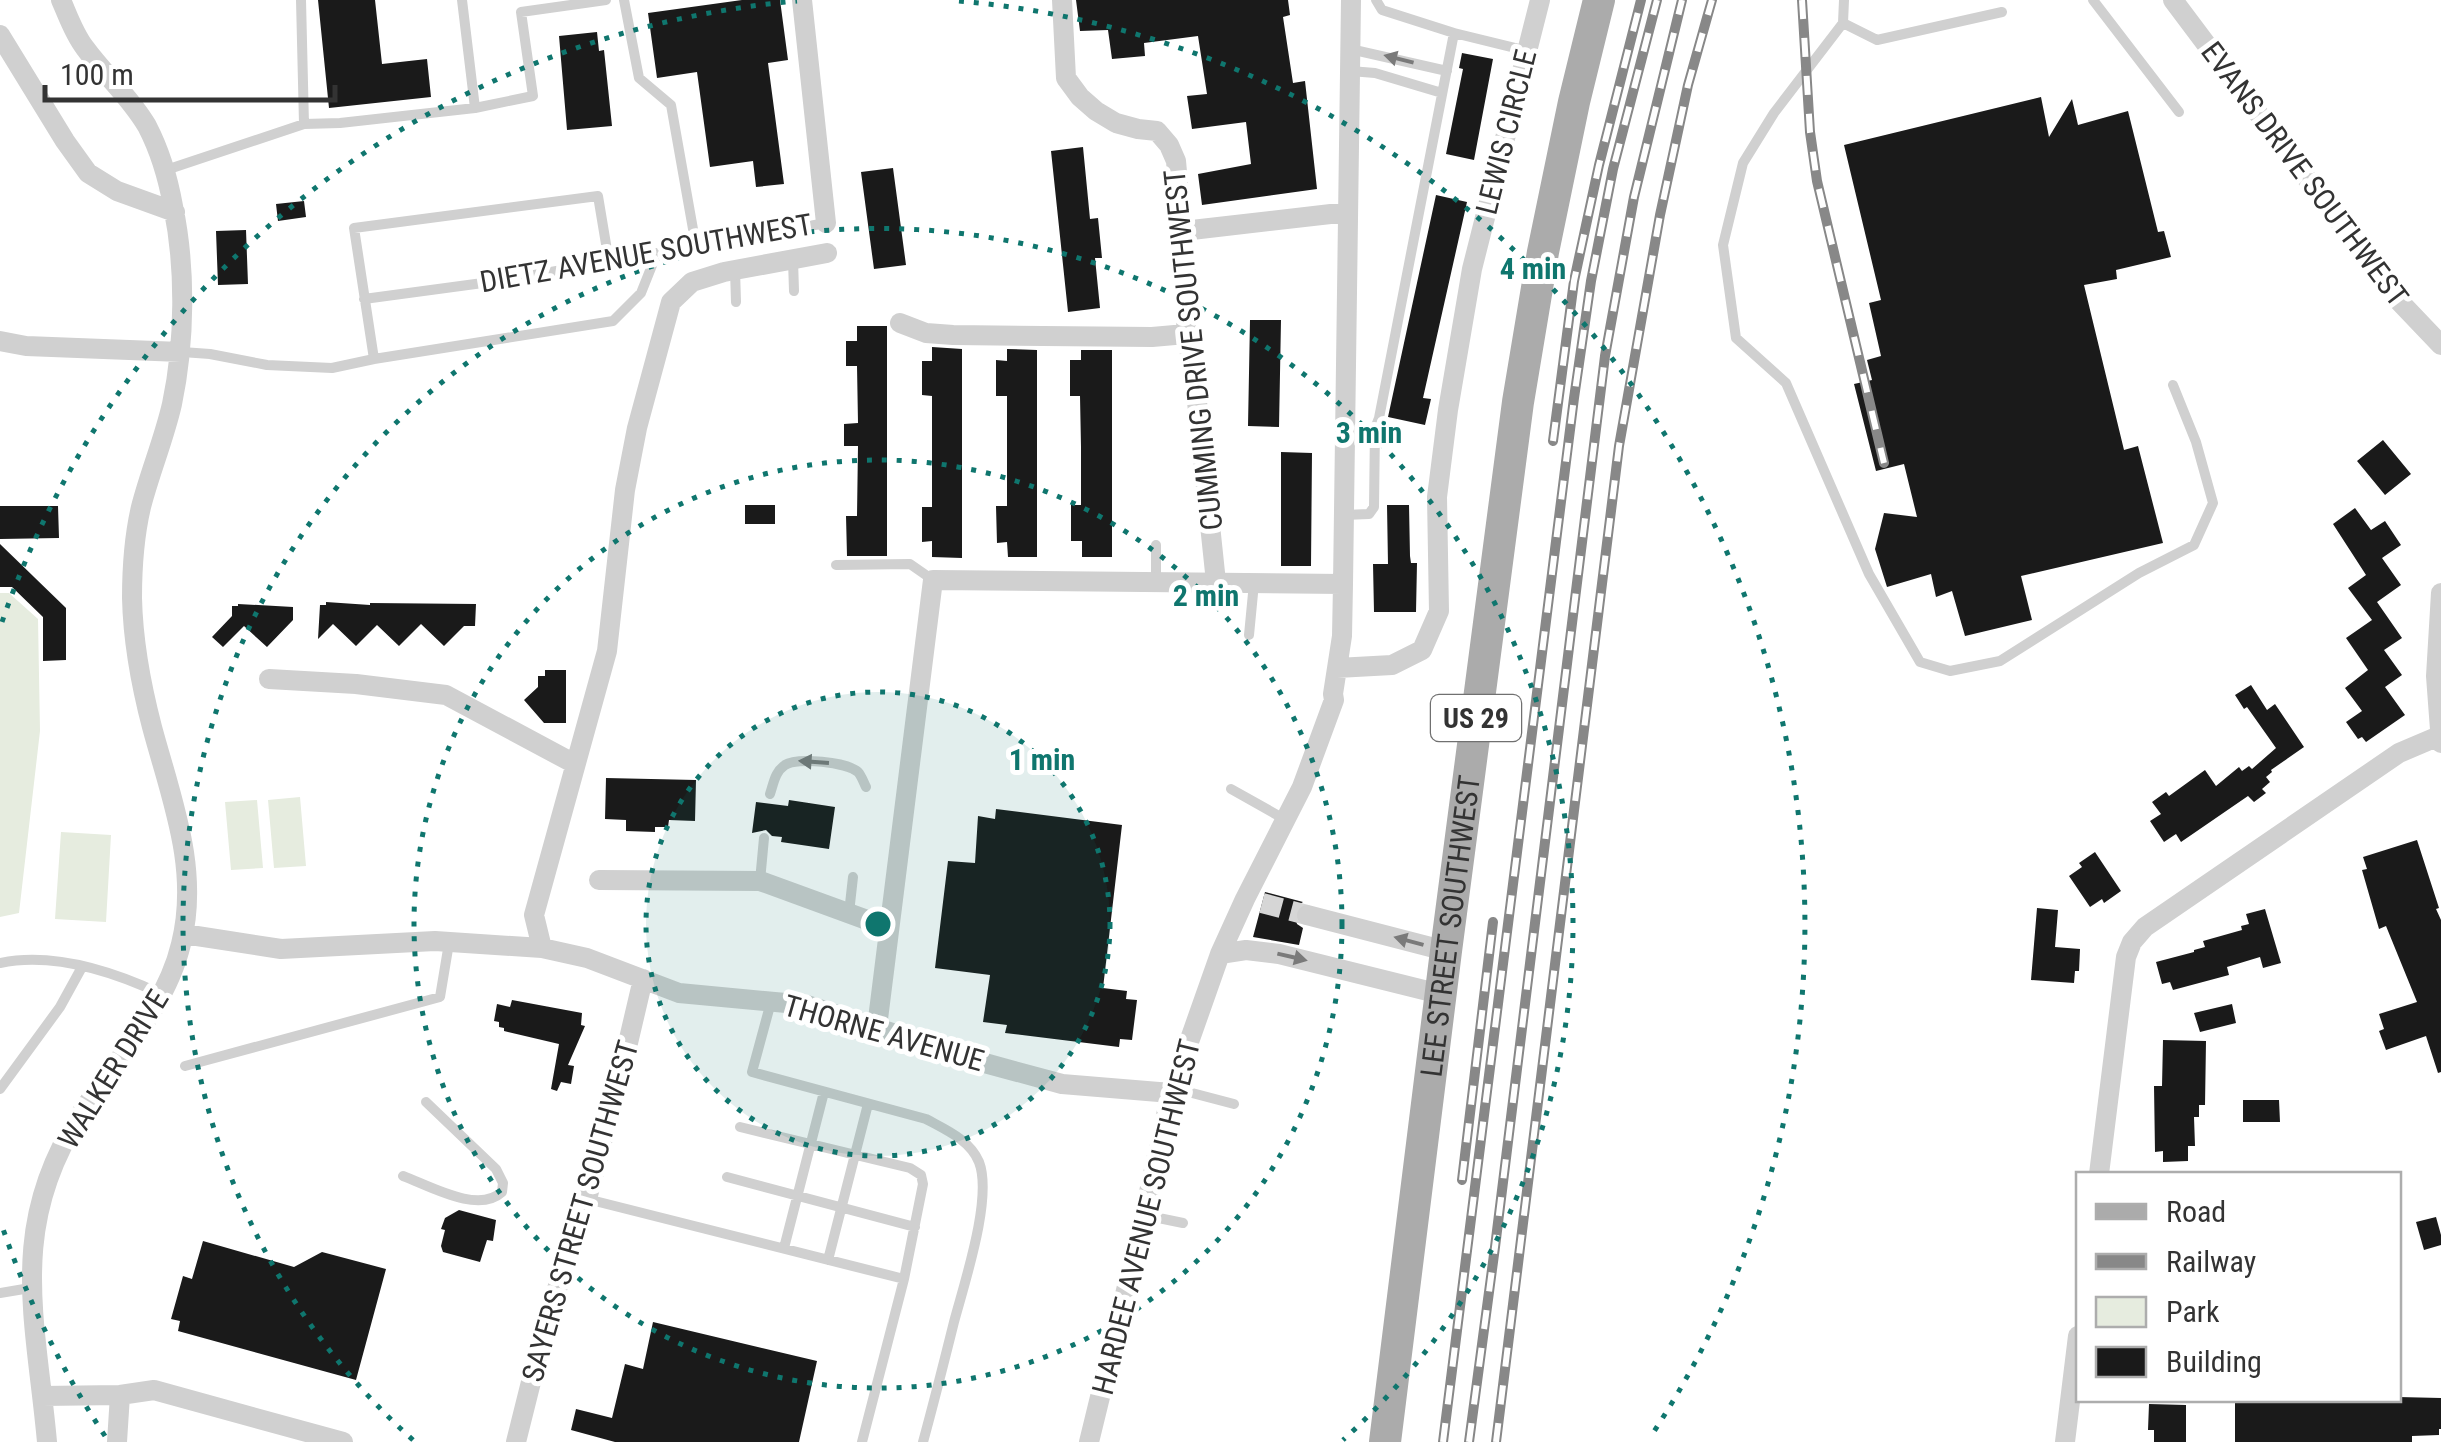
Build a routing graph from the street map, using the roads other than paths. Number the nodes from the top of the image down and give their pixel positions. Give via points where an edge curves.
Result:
1 (60, 0) edge
2 (301, 0) edge
3 (462, 0) edge
4 (606, 0) edge
5 (624, 0) edge
6 (802, 0) edge
7 (1062, 0) edge
8 (1351, 0) edge
9 (1376, 0) edge
10 (1540, 0) edge
11 (1599, 0) edge
12 (1844, 0) edge
13 (2093, 0) edge
14 (2173, 0) edge
15 (2002, 12) dead end
16 (1843, 23) junction
17 (1454, 33) junction
18 (0, 34) edge
19 (1350, 48) junction
20 (1526, 51) junction
21 (1350, 71) junction
22 (1446, 71) junction
23 (1442, 93) junction
24 (475, 108) junction
25 (2179, 112) dead end
26 (304, 124) junction
27 (166, 170) junction
28 (175, 212) junction
29 (1348, 212) junction
30 (826, 223) joint
31 (1183, 231) junction
32 (696, 246) junction
33 (658, 253) junction
34 (826, 253) dead end
35 (793, 259) junction
36 (608, 262) junction
37 (735, 270) junction
38 (794, 291) dead end
39 (364, 299) junction
40 (736, 302) dead end
41 (900, 323) dead end
42 (1186, 334) junction
43 (0, 341) edge
44 (2441, 345) edge
45 (181, 352) junction
46 (374, 359) junction
47 (2173, 385) dead end
48 (1376, 428) junction
49 (1345, 430) junction
50 (1344, 515) junction
51 (1156, 544) dead end
52 (836, 565) dead end
53 (933, 580) junction
54 (1156, 582) junction
55 (1216, 582) junction
56 (1254, 582) junction
57 (1344, 584) junction
58 (2441, 593) edge
59 (1248, 634) dead end
60 (1337, 668) junction
61 (269, 679) dead end
62 (2440, 740) edge
63 (575, 764) junction
64 (866, 787) dead end
65 (1231, 790) dead end
66 (770, 794) dead end
67 (1286, 820) junction
68 (764, 838) dead end
69 (853, 876) dead end
70 (599, 880) dead end
71 (760, 881) junction
72 (849, 914) junction
73 (1306, 915) tunnel mouth
74 (890, 928) junction
75 (184, 934) junction
76 (449, 942) junction
77 (542, 948) junction
78 (1446, 951) junction
79 (1220, 954) junction
80 (0, 963) edge
81 (82, 966) junction
82 (642, 979) junction
83 (161, 994) junction
84 (1440, 994) junction
85 (771, 1000) junction
86 (878, 1027) junction
87 (185, 1066) dead end
88 (0, 1089) edge
89 (1172, 1090) junction
90 (824, 1092) junction
91 (426, 1102) dead end
92 (868, 1104) junction
93 (1234, 1104) dead end
94 (740, 1127) dead end
95 (812, 1145) junction
96 (854, 1154) junction
97 (2099, 1172) edge
98 (403, 1176) dead end
99 (728, 1177) dead end
100 (799, 1197) junction
101 (587, 1199) junction
102 (842, 1209) junction
103 (1144, 1215) junction
104 (1183, 1223) dead end
105 (915, 1227) junction
106 (784, 1248) junction
107 (828, 1260) junction
108 (904, 1279) junction
109 (30, 1288) junction
110 (0, 1293) edge
111 (2076, 1352) edge
112 (120, 1395) junction
113 (42, 1396) junction
114 (47, 1442) edge
115 (117, 1442) edge
116 (343, 1442) edge
117 (516, 1442) edge
118 (862, 1442) edge
119 (924, 1442) edge
120 (1089, 1442) edge
121 (1385, 1442) edge
122 (2065, 1442) edge

1 - 27 street, WALKER DRIVE via 82,45 146,124
2 - 26 lane
3 - 24 lane
4 - 24 lane via 522,12 533,96
5 - 32 lane via 639,78 670,105
6 - 30 street, DIETZ AVENUE SOUTHWEST
7 - 31 street, CUMMING DRIVE SOUTHWEST via 1066,78 1096,111 1157,131 1169,145
8 - 19 street, HARDEE AVENUE SOUTHWEST
9 - 17 lane via 1382,10
10 - 20 street, LEWIS CIRCLE
11 - 78 main road, LEE STREET SOUTHWEST / US 29 via 1546,234 1521,384
12 - 16 lane
13 - 25 lane
14 - 44 street, EVANS DRIVE SOUTHWEST via 2399,300
15 - 16 lane via 1877,40
16 - 47 lane via 1743,163 1723,245 1736,338 1786,382 1869,574 1920,662 1950,671 2000,661 2194,545 2213,503
17 - 20 lane
17 - 22 lane
18 - 28 street via 88,173
19 - 21 street, HARDEE AVENUE SOUTHWEST
22 -> 19 lane
20 - 60 street, LEWIS CIRCLE via 1472,270 1448,410 1438,497 1438,612 1422,650 1392,665
21 - 23 lane
21 - 29 street, HARDEE AVENUE SOUTHWEST
22 - 23 lane
23 - 48 lane
24 - 26 lane
26 - 27 lane
27 - 28 street, WALKER DRIVE
28 - 45 street, WALKER DRIVE
29 - 31 street
29 - 49 street, HARDEE AVENUE SOUTHWEST
30 - 32 lane, DIETZ AVENUE SOUTHWEST
31 - 42 street, CUMMING DRIVE SOUTHWEST
32 - 33 lane, DIETZ AVENUE SOUTHWEST
33 - 36 lane, DIETZ AVENUE SOUTHWEST
33 - 46 lane via 641,293 612,321
34 - 35 street
35 - 37 street
35 - 38 lane
36 - 39 lane, DIETZ AVENUE SOUTHWEST
36 - 39 lane via 598,196 354,228
37 - 40 lane
37 - 63 street via 692,282 671,302 625,490 608,651
39 - 46 lane
41 - 42 street via 952,335
42 - 55 street, CUMMING DRIVE SOUTHWEST
43 - 45 street
45 - 46 lane via 332,368
45 - 75 street, WALKER DRIVE via 138,524 132,598 146,704 186,856
48 - 49 lane
48 - 50 lane via 1374,506 1369,514
49 - 50 street, HARDEE AVENUE SOUTHWEST
50 - 57 street, HARDEE AVENUE SOUTHWEST
51 - 54 lane
52 - 53 lane via 910,564
53 - 54 street
53 - 74 street
54 - 55 street
55 - 56 street
56 - 57 street
56 - 59 lane
57 - 60 street, HARDEE AVENUE SOUTHWEST
58 - 62 street
60 - 67 street, HARDEE AVENUE SOUTHWEST via 1334,700
61 - 63 street via 446,695
62 - 97 street via 2398,753 2132,942
63 - 77 street via 534,915
64 -> 66 lane via 850,767 795,761 776,775
65 - 67 lane
67 - 79 street, HARDEE AVENUE SOUTHWEST via 1253,901
68 - 71 lane
69 - 72 lane
70 - 71 street
71 - 72 street
72 - 74 street
78 -> 73 street
74 - 86 street
75 - 76 street, THORNE AVENUE via 280,950
75 - 83 street, WALKER DRIVE
76 - 77 street, THORNE AVENUE
76 - 87 lane via 440,997
77 - 82 street, THORNE AVENUE
78 - 84 main road, LEE STREET SOUTHWEST / US 29
79 -> 84 street via 1279,954
79 - 89 street, HARDEE AVENUE SOUTHWEST
80 - 81 lane
81 - 83 lane
81 - 88 lane
82 - 85 street, THORNE AVENUE via 679,992
82 - 101 street, SAYERS STREET SOUTHWEST
83 - 109 street, WALKER DRIVE via 60,1150 36,1224
84 - 121 main road, LEE STREET SOUTHWEST / US 29
85 - 86 street, THORNE AVENUE
85 - 90 lane via 752,1072
86 - 89 street, THORNE AVENUE via 1062,1084
89 - 93 lane
89 - 103 street, HARDEE AVENUE SOUTHWEST
90 - 92 lane
90 - 95 lane
91 - 98 lane via 496,1169 502,1192 487,1202 471,1201
92 - 96 lane
92 - 119 lane via 938,1125 970,1147 980,1165 978,1231
94 - 95 lane
95 - 96 lane
95 - 100 lane
96 - 102 lane
96 - 105 lane via 921,1175
99 - 100 lane
100 - 102 lane
100 - 106 lane
101 - 106 lane
101 - 117 street, SAYERS STREET SOUTHWEST
102 - 105 lane
102 - 107 lane
103 - 104 lane
103 - 120 street, HARDEE AVENUE SOUTHWEST
105 - 108 lane
106 - 107 lane
107 - 108 lane
108 - 118 lane
109 - 110 lane
109 - 113 street, WALKER DRIVE
111 - 122 street
112 - 113 street
112 - 115 street
112 - 116 street via 154,1390
113 - 114 street, WALKER DRIVE

